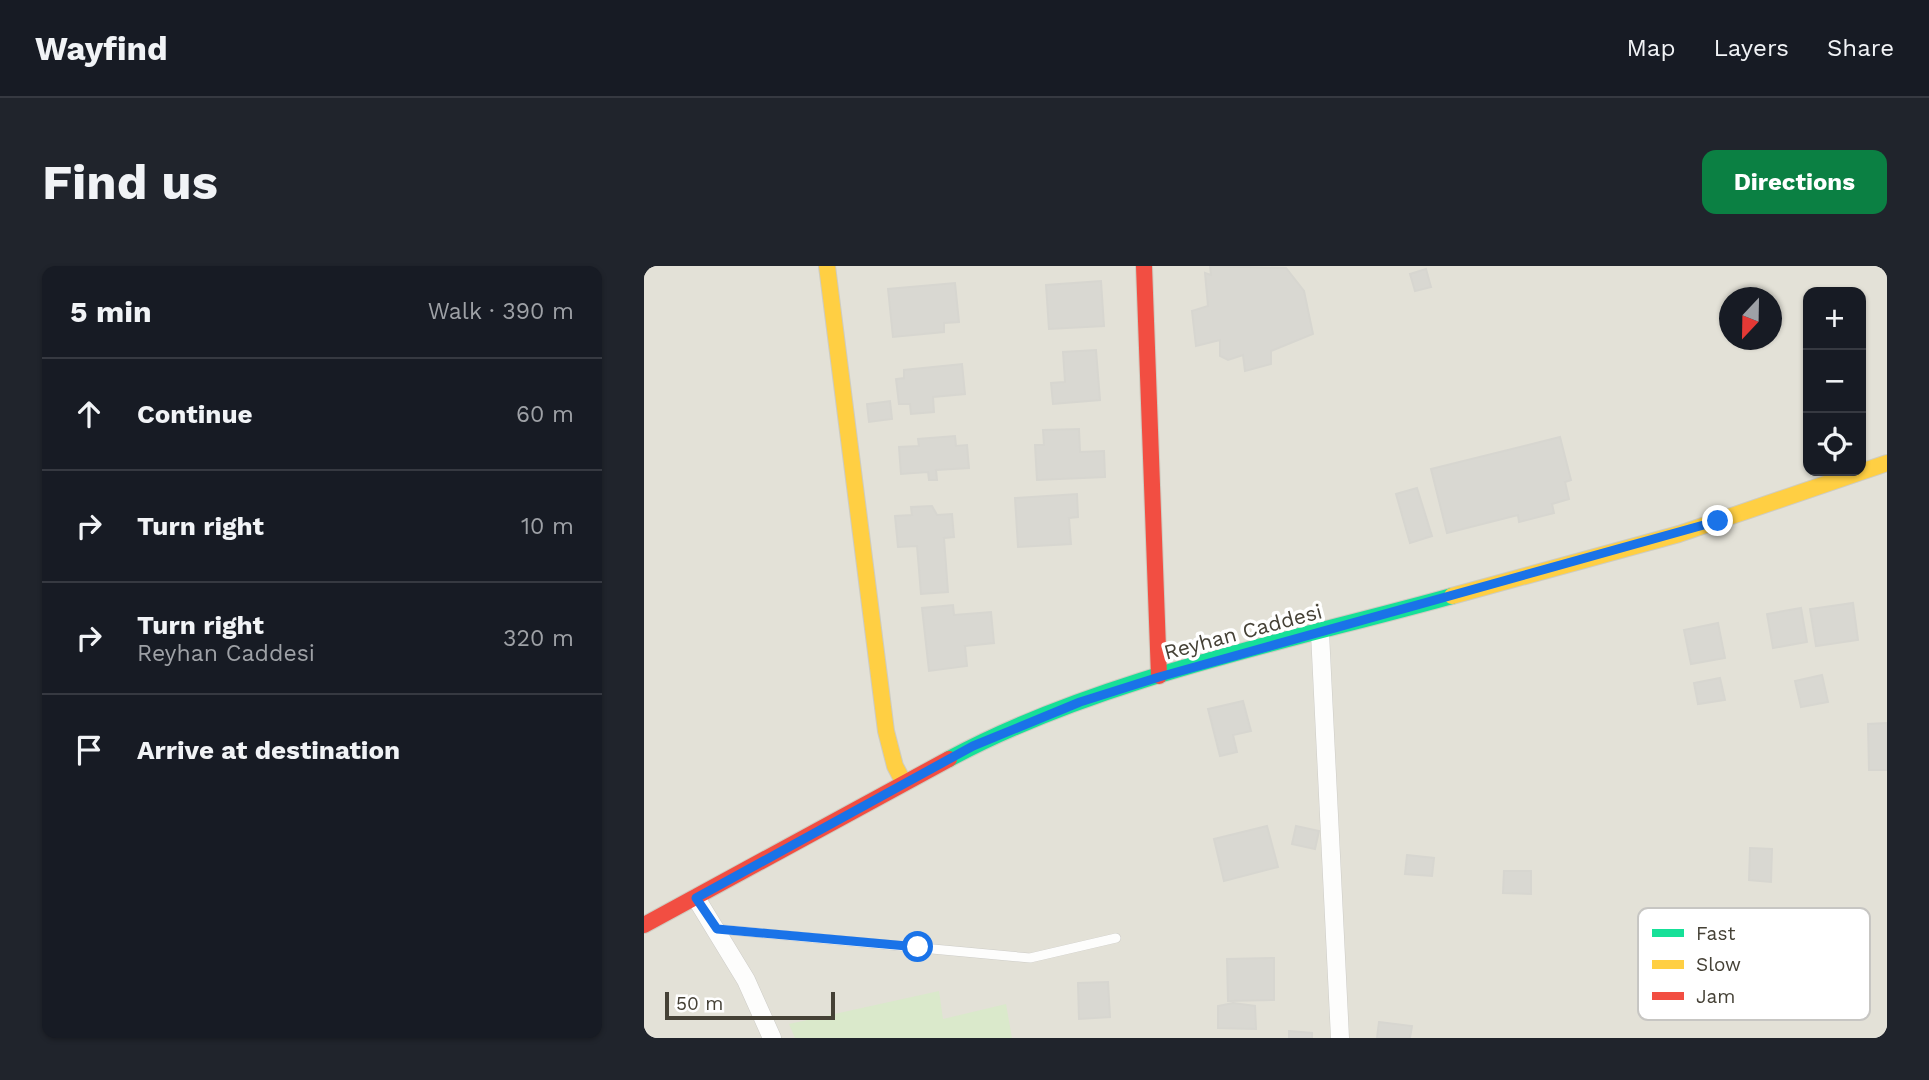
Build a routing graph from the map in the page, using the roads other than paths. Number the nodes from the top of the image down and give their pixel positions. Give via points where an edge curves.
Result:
1 (827, 266) edge
2 (1144, 266) edge
3 (1887, 463) edge
4 (1320, 633) junction
5 (1159, 677) junction
6 (904, 783) junction
7 (696, 898) junction
8 (644, 925) edge
9 (717, 929) junction
10 (1116, 938) dead end
11 (772, 1038) edge
12 (1340, 1038) edge

1 - 6 street via 886,731
2 - 5 street
3 - 4 street, Reyhan Caddesi via 1679,534
4 - 5 street, Reyhan Caddesi
4 - 12 street
5 - 6 street, Reyhan Caddesi via 1021,725
6 - 7 street, Reyhan Caddesi
7 - 8 street, Reyhan Caddesi
7 - 9 street
9 - 10 lane via 1020,957 1057,954
9 - 11 street

